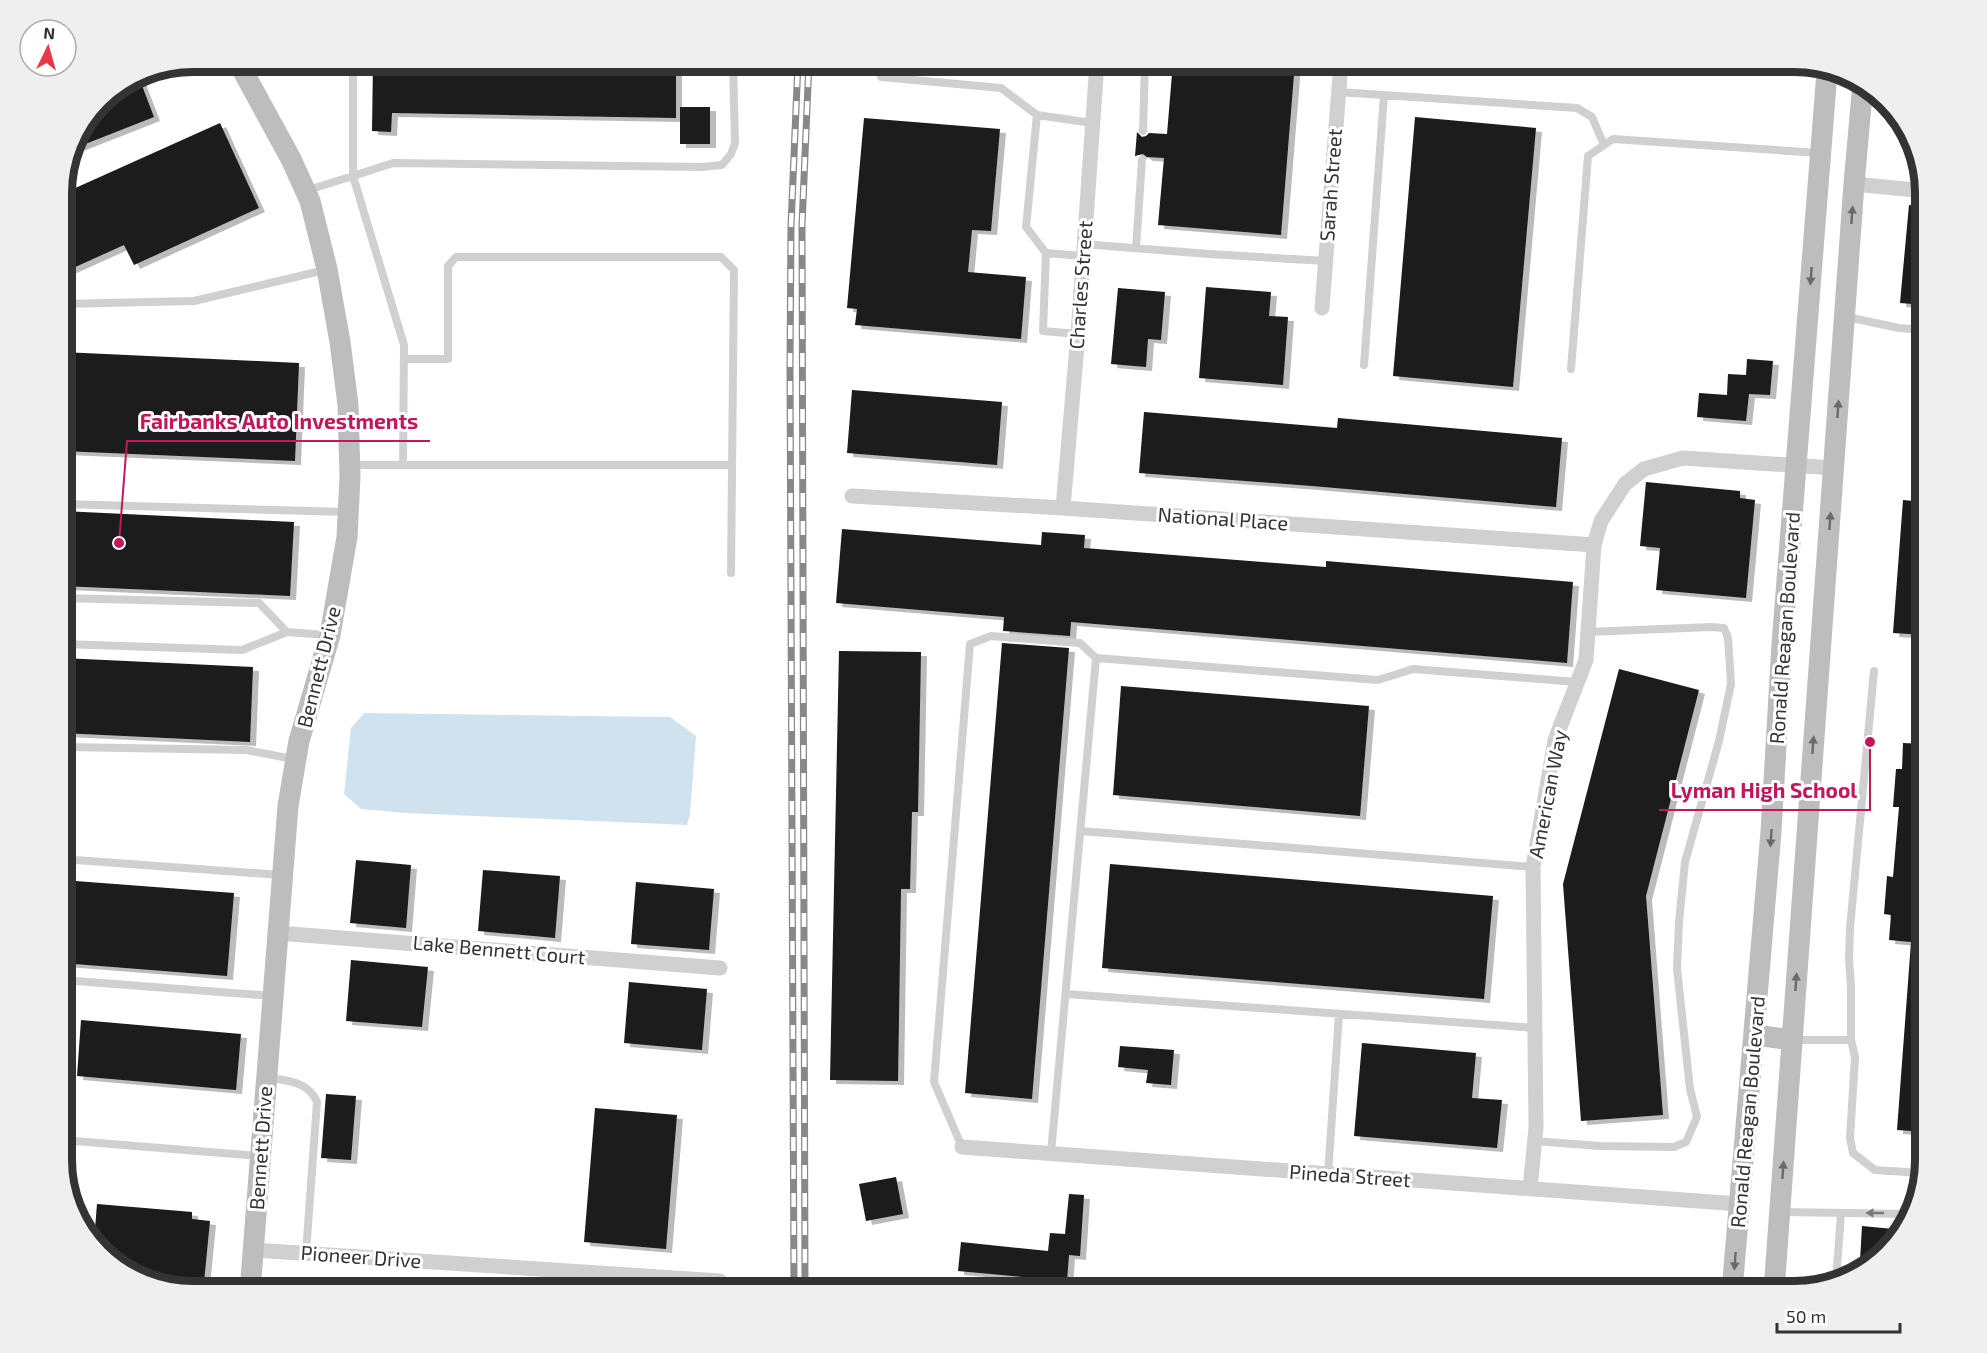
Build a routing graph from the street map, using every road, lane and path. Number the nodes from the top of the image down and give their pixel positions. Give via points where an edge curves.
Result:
1 (243, 72) edge
2 (352, 72) edge
3 (733, 72) edge
4 (1096, 72) edge
5 (1145, 72) edge
6 (1340, 72) edge
7 (1827, 76) edge
8 (881, 77) dead end
9 (1338, 92) junction
10 (1862, 93) edge
11 (1384, 95) junction
12 (1037, 115) junction
13 (1092, 123) junction
14 (1143, 131) dead end
15 (1604, 145) junction
16 (1820, 153) junction
17 (1142, 160) dead end
18 (353, 176) junction
19 (1854, 184) junction
20 (1915, 190) edge
21 (305, 191) junction
22 (1136, 248) junction
23 (1083, 250) junction
24 (1046, 253) junction
25 (1326, 261) junction
26 (327, 269) junction
27 (72, 304) edge
28 (1322, 308) dead end
29 (1845, 316) junction
30 (1915, 329) edge
31 (1078, 334) junction
32 (404, 359) junction
33 (1364, 365) dead end
34 (1571, 369) dead end
35 (350, 465) junction
36 (403, 465) junction
37 (731, 465) junction
38 (1796, 465) junction
39 (1834, 468) junction
40 (852, 496) dead end
41 (72, 504) edge
42 (1063, 508) junction
43 (348, 512) junction
44 (1594, 545) junction
45 (731, 573) dead end
46 (72, 598) edge
47 (287, 632) junction
48 (1588, 632) junction
49 (330, 635) junction
50 (72, 644) edge
51 (1096, 658) junction
52 (1874, 670) dead end
53 (1578, 682) junction
54 (72, 747) edge
55 (296, 759) junction
56 (1081, 831) junction
57 (72, 860) edge
58 (1533, 867) junction
59 (282, 875) junction
60 (278, 933) junction
61 (720, 968) dead end
62 (72, 981) edge
63 (1066, 994) junction
64 (273, 996) junction
65 (1340, 1014) junction
66 (1535, 1028) junction
67 (1755, 1035) junction
68 (1792, 1040) junction
69 (1851, 1040) junction
70 (266, 1077) junction
71 (72, 1141) edge
72 (1534, 1141) junction
73 (962, 1147) joint
74 (1051, 1154) junction
75 (260, 1156) junction
76 (1914, 1173) edge
77 (1328, 1175) junction
78 (1530, 1189) junction
79 (1739, 1204) junction
80 (1780, 1212) junction
81 (1841, 1213) junction
82 (1903, 1214) edge
83 (253, 1250) junction
84 (306, 1253) junction
85 (1837, 1274) edge
86 (251, 1281) edge
87 (720, 1281) dead end
88 (1733, 1281) edge
89 (1775, 1281) edge

1 - 21 main road, Bennett Drive
2 - 18 lane
3 - 18 lane via 735,143 722,165 393,163
4 - 13 street, Charles Street
5 - 14 lane
6 - 9 street, Sarah Street
7 - 16 main road, Ronald Reagan Boulevard
8 - 12 lane via 1001,88
9 - 11 lane
9 - 25 street, Sarah Street
10 - 19 main road, Ronald Reagan Boulevard
11 - 15 lane via 1577,108 1592,117
11 - 33 lane
12 - 13 lane
12 - 24 lane via 1026,227
13 - 23 street, Charles Street
15 - 16 lane via 1613,139
15 - 34 lane via 1588,156
16 -> 38 main road, Ronald Reagan Boulevard
17 - 22 lane
18 - 21 lane
18 - 32 lane via 404,345
19 - 20 street
29 -> 19 main road, Ronald Reagan Boulevard
21 - 26 main road, Bennett Drive
22 - 23 lane
22 - 25 lane
23 - 24 lane
23 - 31 street, Charles Street
24 - 31 lane via 1043,331
25 - 28 street, Sarah Street
26 - 27 lane via 194,301
26 - 35 main road, Bennett Drive via 348,405
29 - 30 lane
39 -> 29 main road, Ronald Reagan Boulevard
31 - 42 street, Charles Street
32 - 36 lane
32 - 37 lane via 448,359 448,266 456,257 721,256 734,270
35 - 36 lane
35 - 43 main road, Bennett Drive
36 - 37 lane
37 - 45 lane
38 - 39 street, American Way
38 - 44 street, American Way via 1683,458 1644,469 1625,484 1601,521
38 -> 67 main road, Ronald Reagan Boulevard
68 -> 39 main road, Ronald Reagan Boulevard
40 - 42 street, National Place
41 - 43 lane
42 - 44 street, National Place
43 - 49 main road, Bennett Drive
44 - 48 street, American Way
46 - 47 lane via 259,603
47 - 49 lane
47 - 50 lane via 242,650
48 - 53 street, American Way via 1586,660
48 - 72 lane via 1711,627 1724,628 1728,638 1731,684 1685,862 1678,922 1677,969 1690,1089 1697,1117 1686,1142 1674,1147
49 - 55 main road, Bennett Drive
51 - 53 lane via 1378,680 1413,669
51 - 56 lane
51 - 73 lane via 1080,643 991,636 970,644 934,1082
52 - 69 lane via 1850,928
53 - 58 street, American Way via 1555,740
54 - 55 lane via 246,750
55 - 59 main road, Bennett Drive
56 - 58 lane
56 - 63 lane
57 - 59 lane
58 - 66 street, American Way
59 - 60 main road, Bennett Drive
60 - 61 street, Lake Bennett Court
60 - 64 main road, Bennett Drive
62 - 64 lane
63 - 65 lane
63 - 74 lane
64 - 70 main road, Bennett Drive
65 - 66 lane
65 - 77 lane
66 - 72 street, American Way
67 - 68 main road
67 - 79 main road, Ronald Reagan Boulevard
68 - 69 lane
80 -> 68 main road, Ronald Reagan Boulevard
69 - 76 lane via 1855,1057 1852,1153 1875,1170
70 - 75 main road, Bennett Drive
70 - 84 lane via 306,1087 317,1102
71 - 75 lane
72 - 78 street, American Way
73 - 74 street, Pineda Street
74 - 77 street, Pineda Street
75 - 83 main road, Bennett Drive
77 - 78 street, Pineda Street
78 - 79 street, Pineda Street
79 -> 88 main road, Ronald Reagan Boulevard
80 - 81 lane
80 - 89 main road, Ronald Reagan Boulevard
82 -> 81 lane
81 - 85 lane
83 - 84 street, Pioneer Drive
83 - 86 main road, Bennett Drive
84 - 87 street, Pioneer Drive

